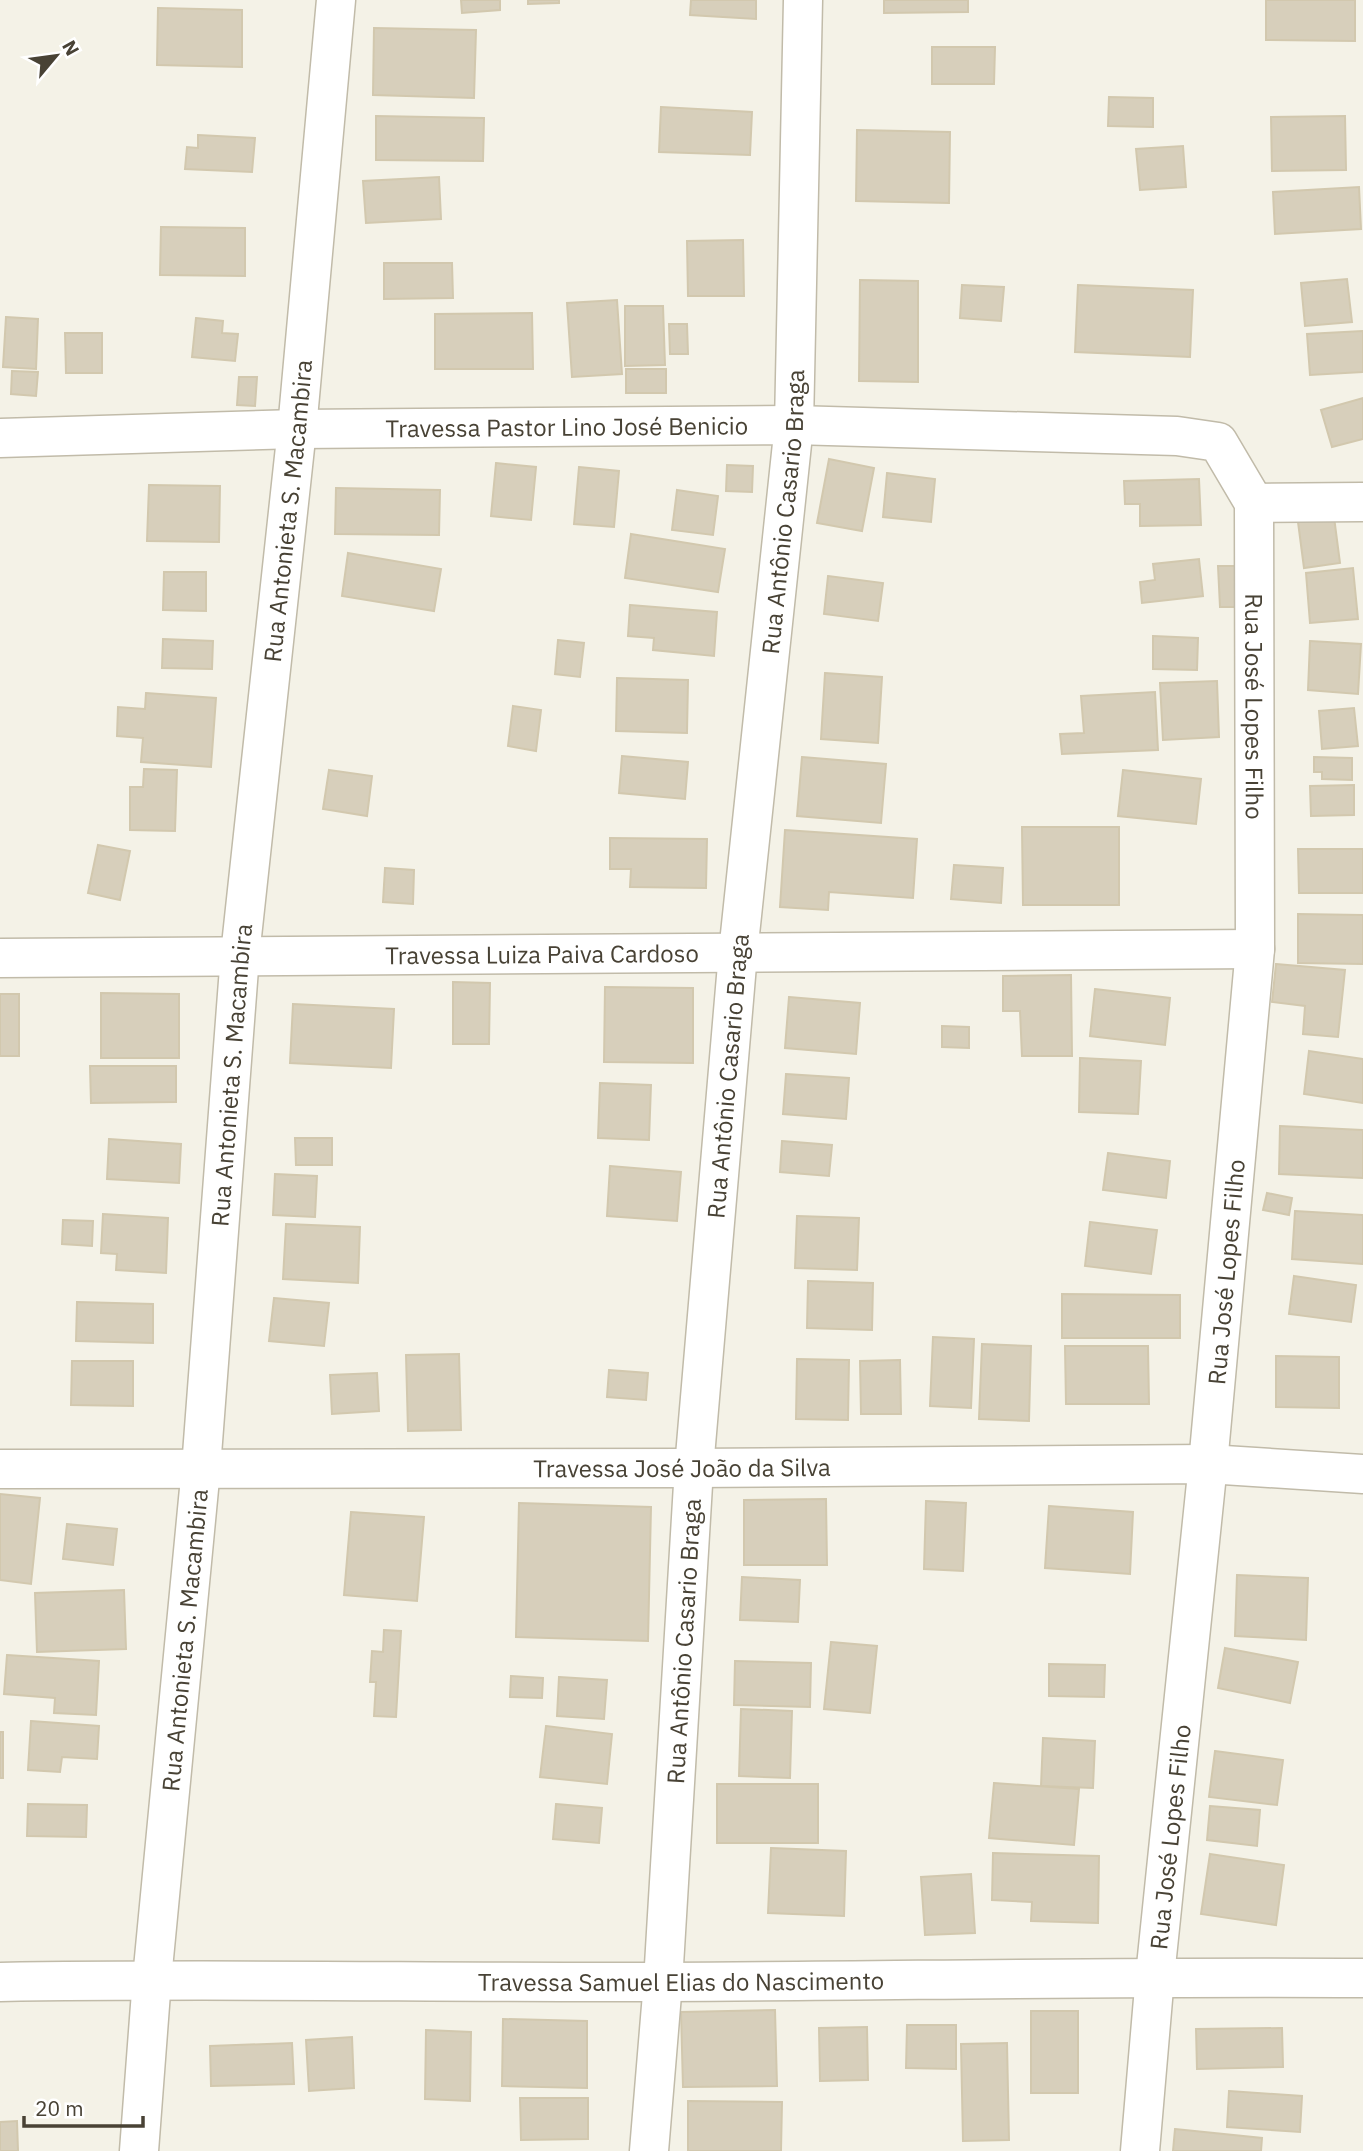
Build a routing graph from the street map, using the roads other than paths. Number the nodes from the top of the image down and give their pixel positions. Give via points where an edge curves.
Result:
1 (335, 0) edge
2 (803, 0) edge
3 (794, 425) junction
4 (297, 429) junction
5 (0, 438) edge
6 (1363, 502) edge
7 (1254, 503) junction
8 (1255, 949) junction
9 (738, 953) junction
10 (240, 955) junction
11 (0, 958) edge
12 (1208, 1464) junction
13 (201, 1468) junction
14 (694, 1468) junction
15 (0, 1469) edge
16 (1363, 1474) edge
17 (1155, 1976) junction
18 (1363, 1978) edge
19 (152, 1979) junction
20 (0, 1982) edge
21 (663, 1982) junction
22 (139, 2151) edge
23 (649, 2151) edge
24 (1140, 2151) edge

1 - 4 street, Rua Antonieta S. Macambira
2 - 3 street, Rua Antônio Casario Braga
3 - 4 street, Travessa Pastor Lino José Benicio
3 - 7 street, Travessa Pastor Lino José Benicio via 1177,436 1218,442
3 - 9 street, Rua Antônio Casario Braga
4 - 5 street, Travessa Pastor Lino José Benicio
4 - 10 street, Rua Antonieta S. Macambira
6 - 7 street
7 - 8 street, Rua José Lopes Filho
8 - 9 street, Travessa Luiza Paiva Cardoso
8 - 12 street, Rua José Lopes Filho
9 - 10 street, Travessa Luiza Paiva Cardoso
9 - 14 street, Rua Antônio Casario Braga
10 - 11 street, Travessa Luiza Paiva Cardoso
10 - 13 street, Rua Antonieta S. Macambira
12 - 14 street, Travessa José João da Silva
12 - 16 street, Travessa José João da Silva
12 - 17 street, Rua José Lopes Filho
13 - 14 street, Travessa José João da Silva
13 - 15 street, Travessa José João da Silva
13 - 19 street, Rua Antonieta S. Macambira
14 - 21 street, Rua Antônio Casario Braga
17 - 18 street, Travessa Samuel Elias do Nascimento
17 - 21 street, Travessa Samuel Elias do Nascimento
17 - 24 street, Rua José Lopes Filho
19 - 20 street, Travessa Samuel Elias do Nascimento
19 - 21 street, Travessa Samuel Elias do Nascimento
19 - 22 street, Rua Antonieta S. Macambira
21 - 23 street, Rua Antônio Casario Braga

